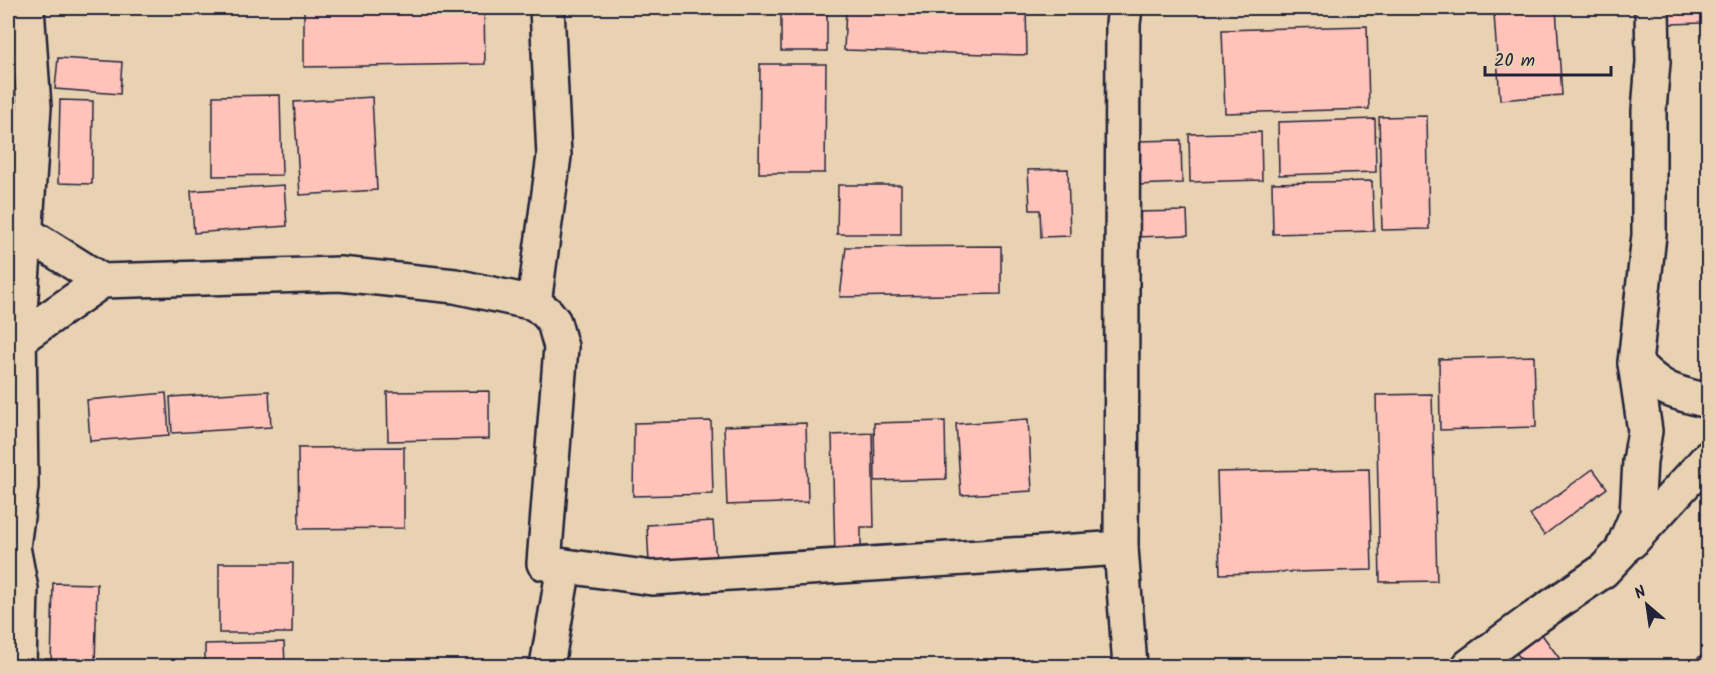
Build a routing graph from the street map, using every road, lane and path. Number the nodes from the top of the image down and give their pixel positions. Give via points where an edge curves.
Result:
1 (27, 8) edge
2 (547, 8) edge
3 (1125, 8) edge
4 (1652, 8) edge
5 (26, 233) junction
6 (102, 282) junction
7 (534, 303) junction
8 (20, 339) junction
9 (1635, 363) junction
10 (1708, 401) edge
11 (1708, 458) edge
12 (1121, 548) junction
13 (1621, 552) junction
14 (564, 566) junction
15 (14, 589) edge
16 (19, 666) edge
17 (547, 666) edge
18 (1130, 666) edge
19 (1469, 666) edge

1 - 5 street via 34,107
2 - 7 street via 554,156
3 - 12 street
4 - 9 street via 1649,235
5 - 6 street
5 - 8 street
6 - 7 street via 339,274 455,286
6 - 8 street
7 - 14 street via 554,322 561,347 544,563
8 - 15 street via 21,487 13,547
9 - 10 street via 1668,391
9 - 13 street via 1644,431 1637,514
11 - 13 street
12 - 14 street via 652,578
12 - 18 street
13 - 19 street via 1603,571
14 - 17 street
15 - 16 street

